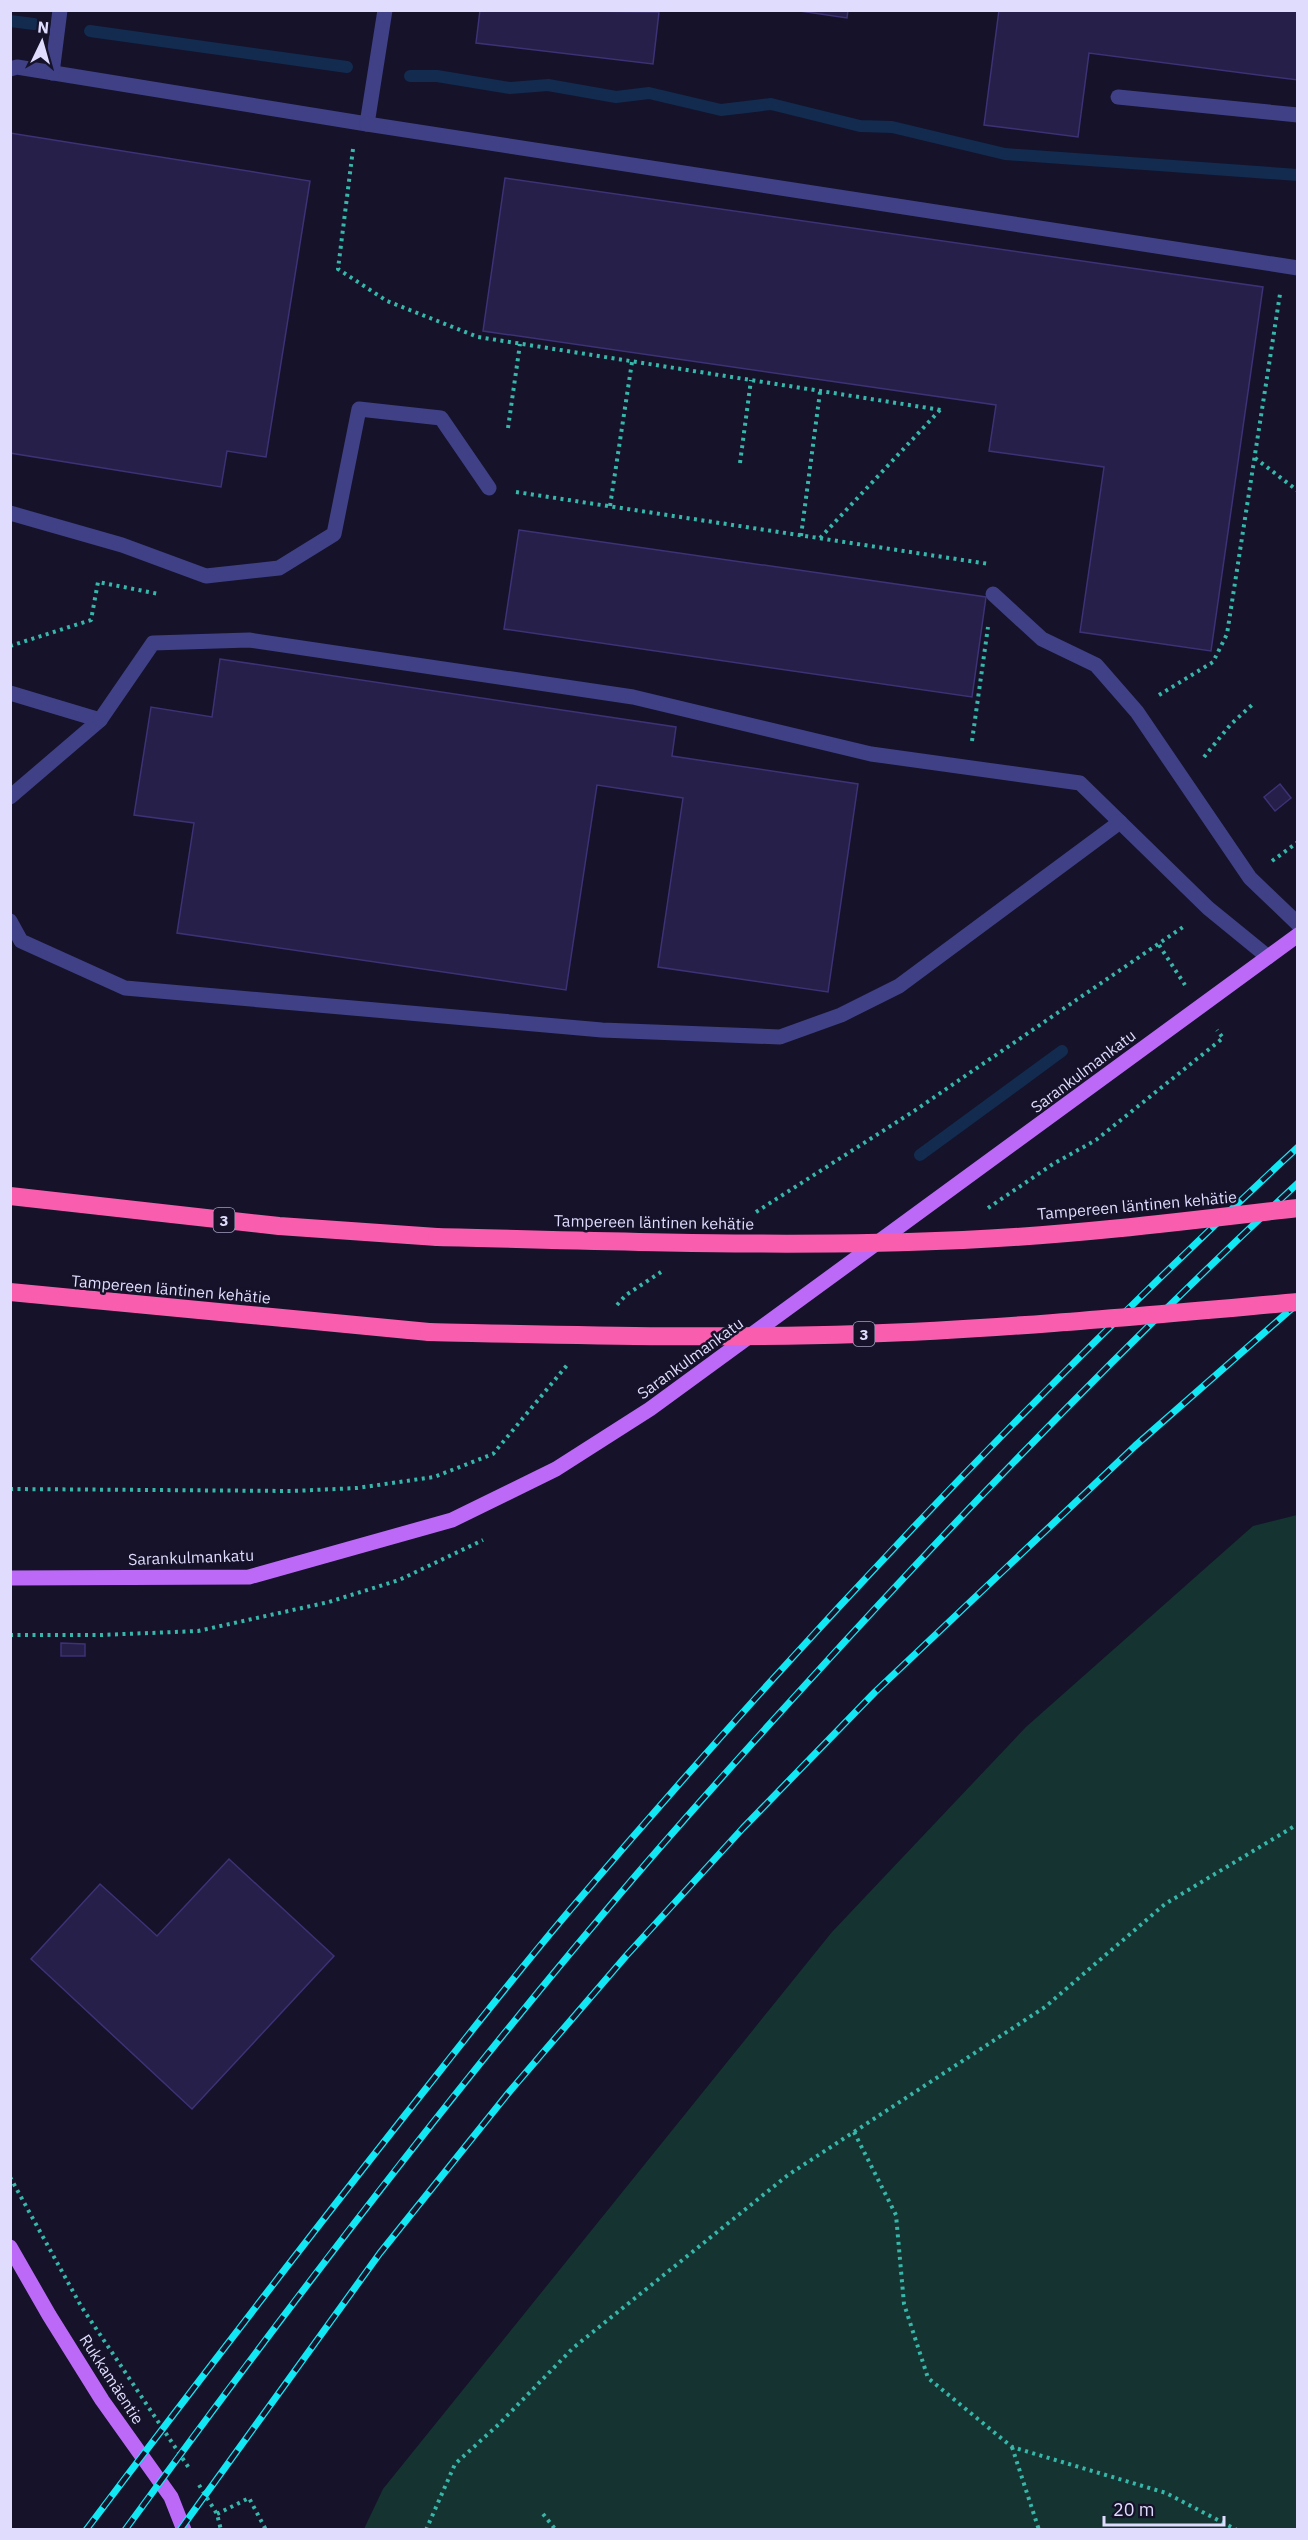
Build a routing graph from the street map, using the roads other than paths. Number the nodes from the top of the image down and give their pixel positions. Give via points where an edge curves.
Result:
1 (60, 10) edge
2 (385, 10) edge
3 (10, 69) edge
4 (52, 73) junction
5 (1118, 97) dead end
6 (1298, 115) edge
7 (362, 123) junction
8 (1291, 267) edge
9 (489, 488) road end
10 (10, 513) edge
11 (993, 594) road end
12 (10, 693) edge
13 (100, 720) junction
14 (10, 797) edge
15 (1120, 822) junction
16 (10, 921) edge
17 (1298, 924) edge
18 (1298, 935) edge
19 (1268, 957) junction
20 (10, 1196) edge
21 (1298, 1208) edge
22 (10, 1292) edge
23 (1298, 1302) edge
24 (10, 1578) edge
25 (10, 2247) edge
26 (184, 2529) edge

1 - 4 lane
2 - 7 lane
3 - 4 lane
4 - 7 lane
5 - 6 lane
7 - 8 lane
9 - 10 lane via 441,418 359,409 334,534 279,568 206,576 122,545
11 - 17 lane via 1041,639 1096,665 1135,710 1250,878
12 - 13 lane
13 - 14 lane
13 - 15 lane via 153,643 249,640 633,697 871,754 1080,783
15 - 16 lane via 899,986 841,1015 780,1037 602,1030 125,988 21,941
15 - 19 lane via 1208,908
18 - 19 main road, Sarankulmankatu
19 - 24 main road, Sarankulmankatu via 650,1409 556,1469 452,1520 249,1577
20 - 21 highway, Tampereen läntinen kehätie / 3, bridge via 279,1226 437,1237 742,1244 964,1240
22 - 23 highway, Tampereen läntinen kehätie / 3, bridge via 429,1332 666,1338 1046,1325
25 - 26 main road, Rukkamäentie via 102,2400 171,2497

